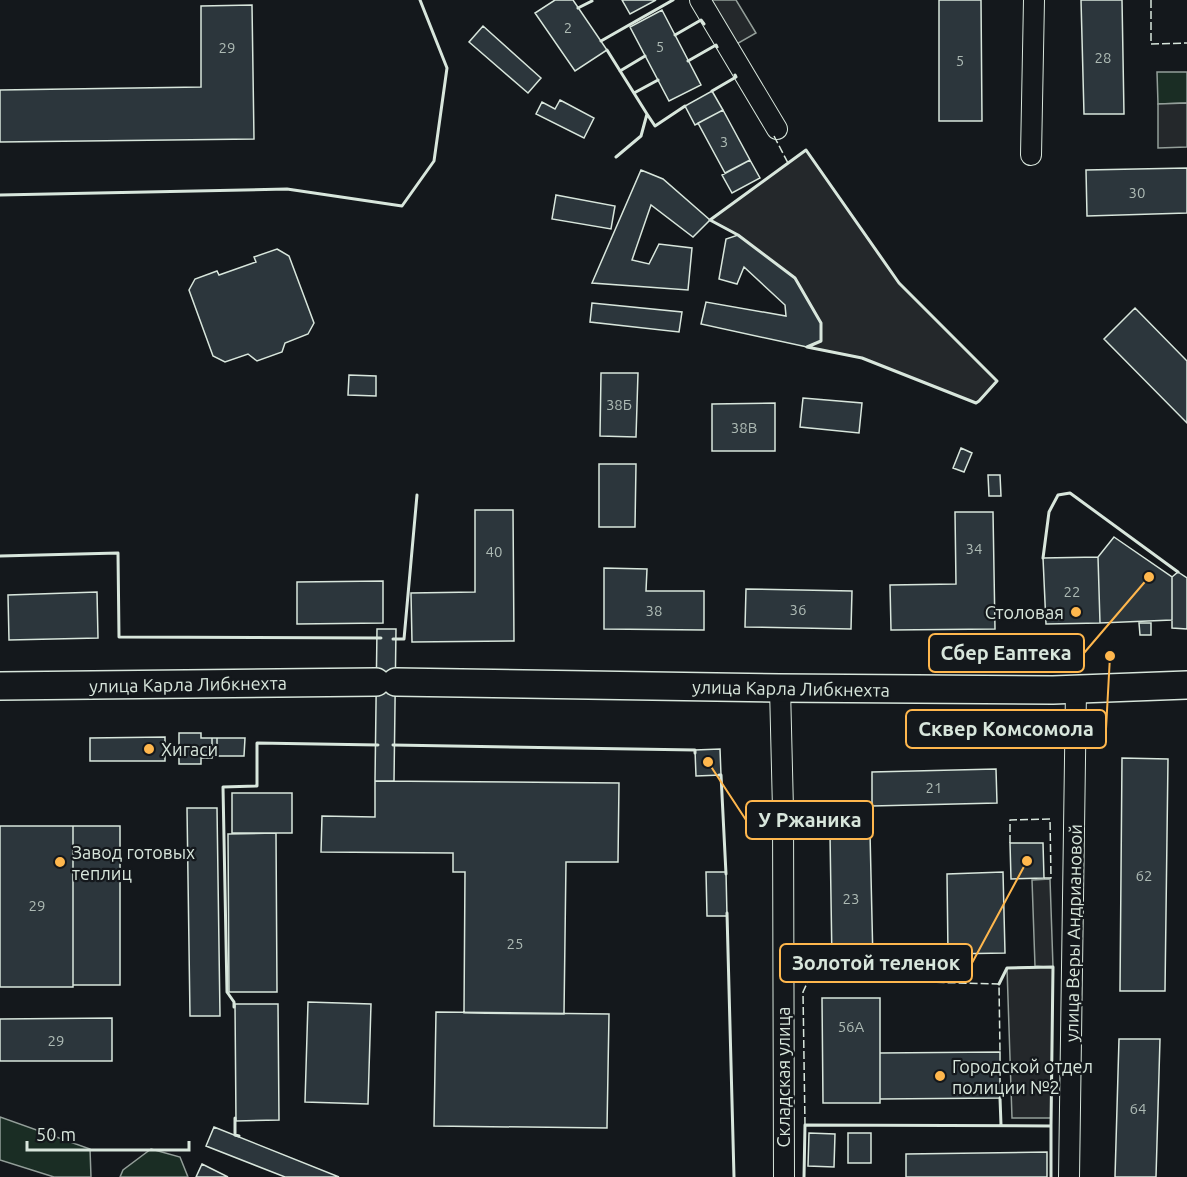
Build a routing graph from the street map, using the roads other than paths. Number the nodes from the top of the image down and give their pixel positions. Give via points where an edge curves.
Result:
1 (700, 0) edge
2 (1034, 0) edge
3 (777, 129) dead end
4 (1031, 155) dead end
5 (1187, 685) edge
6 (0, 686) edge
7 (780, 688) junction
8 (1076, 690) junction
9 (784, 1177) edge
10 (1069, 1177) edge

1 - 3 street
2 - 4 street
5 - 8 main road, улица Карла Либкнехта
6 - 7 main road, улица Карла Либкнехта via 386,682
7 - 8 main road, улица Карла Либкнехта
7 - 9 street, Складская улица
8 - 10 street, улица Веры Андриановой

